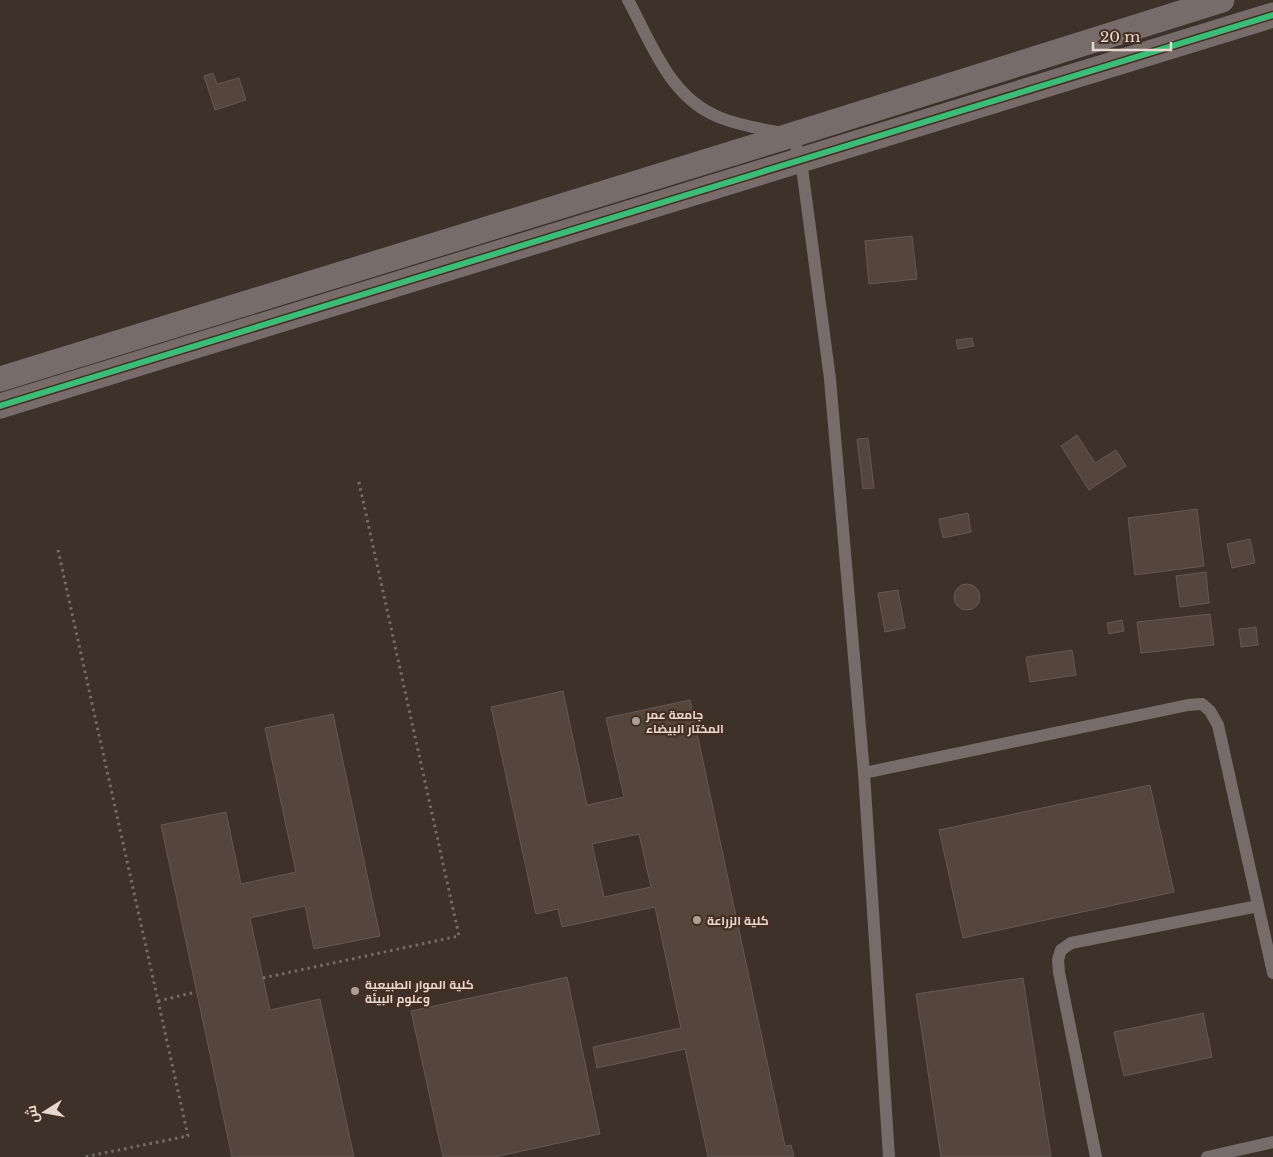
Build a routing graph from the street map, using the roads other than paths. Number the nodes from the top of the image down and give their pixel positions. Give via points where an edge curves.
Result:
1 (628, 0) edge
2 (1222, 0) edge
3 (1273, 15) edge
4 (792, 135) junction
5 (801, 160) junction
6 (0, 379) edge
7 (0, 406) edge
8 (864, 773) junction
9 (1258, 906) junction
10 (1273, 973) edge
11 (1273, 1142) edge
12 (889, 1157) edge
13 (1096, 1157) edge
14 (1207, 1157) edge

1 - 4 lane via 668,76 688,99 720,118
2 - 4 street
3 - 5 street
4 - 5 lane
4 - 6 street
5 - 7 street
5 - 8 lane via 830,379
8 - 9 lane via 1202,704 1218,725
8 - 12 lane
9 - 10 lane
9 - 13 lane via 1071,943 1061,950 1059,972
11 - 14 lane

